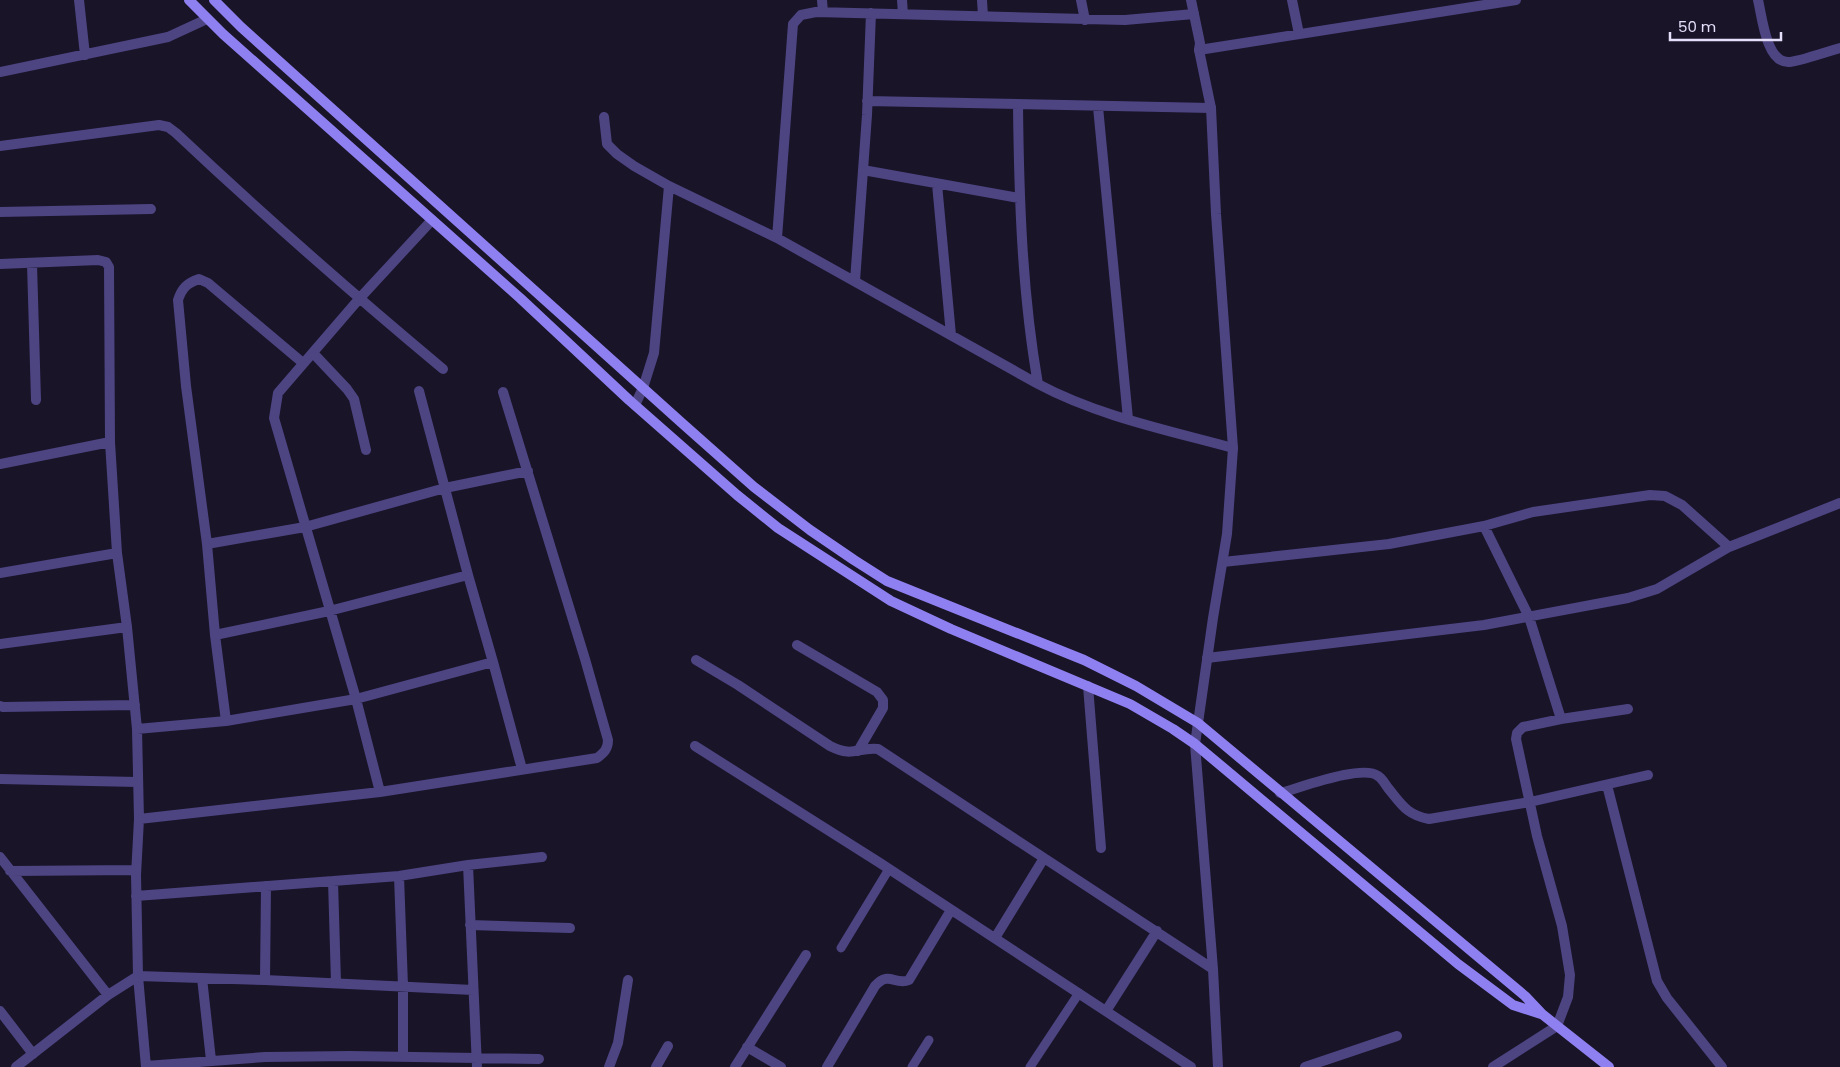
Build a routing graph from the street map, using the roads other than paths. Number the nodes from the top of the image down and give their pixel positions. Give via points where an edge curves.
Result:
1 (79, 0) edge
2 (189, 0) edge
3 (214, 0) edge
4 (822, 0) edge
5 (902, 0) edge
6 (982, 0) edge
7 (1081, 0) edge
8 (1191, 0) edge
9 (1292, 0) edge
10 (1516, 0) edge
11 (1758, 0) edge
12 (1496, 2) edge
13 (1463, 4) edge
14 (823, 12) junction
15 (871, 13) junction
16 (903, 14) junction
17 (1194, 14) junction
18 (983, 16) junction
19 (207, 19) junction
20 (1085, 20) junction
21 (1299, 34) junction
22 (1840, 48) edge
23 (1199, 50) junction
24 (85, 55) junction
25 (0, 69) edge
26 (867, 101) junction
27 (1018, 105) junction
28 (1098, 107) junction
29 (1211, 108) junction
30 (604, 117) dead end
31 (0, 146) edge
32 (863, 170) junction
33 (937, 184) junction
34 (669, 186) junction
35 (1019, 198) junction
36 (151, 209) dead end
37 (0, 212) edge
38 (432, 220) junction
39 (776, 238) junction
40 (0, 264) edge
41 (32, 264) junction
42 (855, 281) junction
43 (359, 299) junction
44 (951, 335) junction
45 (313, 353) junction
46 (303, 363) junction
47 (443, 369) dead end
48 (1038, 384) junction
49 (643, 388) junction
50 (419, 392) dead end
51 (503, 392) dead end
52 (36, 400) dead end
53 (635, 405) junction
54 (1128, 419) junction
55 (110, 442) junction
56 (1233, 448) junction
57 (366, 450) dead end
58 (0, 464) edge
59 (528, 471) junction
60 (445, 488) junction
61 (1840, 503) edge
62 (1484, 526) junction
63 (305, 527) junction
64 (207, 544) junction
65 (1729, 547) junction
66 (118, 553) junction
67 (1223, 562) junction
68 (0, 573) edge
69 (468, 575) junction
70 (329, 611) junction
71 (1529, 617) junction
72 (127, 627) junction
73 (215, 634) junction
74 (0, 644) edge
75 (797, 645) dead end
76 (1207, 658) junction
77 (696, 660) dead end
78 (493, 662) junction
79 (1088, 686) junction
80 (356, 699) junction
81 (135, 705) junction
82 (0, 706) edge
83 (1628, 709) dead end
84 (1561, 719) junction
85 (226, 721) junction
86 (1198, 723) junction
87 (137, 729) junction
88 (1195, 744) junction
89 (695, 746) dead end
90 (858, 751) junction
91 (522, 769) junction
92 (1648, 775) dead end
93 (0, 779) edge
94 (137, 782) junction
95 (1607, 785) junction
96 (380, 792) junction
97 (1280, 793) junction
98 (1530, 802) junction
99 (139, 819) junction
100 (1101, 848) dead end
101 (0, 857) edge
102 (542, 857) dead end
103 (1044, 858) junction
104 (468, 866) junction
105 (889, 869) junction
106 (136, 870) junction
107 (10, 871) junction
108 (399, 876) junction
109 (333, 881) junction
110 (266, 886) junction
111 (136, 896) junction
112 (951, 910) junction
113 (470, 924) junction
114 (570, 928) dead end
115 (1157, 931) junction
116 (994, 938) junction
117 (842, 948) dead end
118 (806, 955) dead end
119 (1213, 969) junction
120 (138, 976) junction
121 (202, 978) junction
122 (265, 980) junction
123 (628, 980) dead end
124 (336, 983) junction
125 (403, 986) junction
126 (473, 990) junction
127 (1079, 993) junction
128 (108, 995) junction
129 (0, 1011) edge
130 (1106, 1011) junction
131 (1542, 1014) junction
132 (1557, 1026) junction
133 (1397, 1036) dead end
134 (929, 1040) dead end
135 (668, 1046) dead end
136 (747, 1047) junction
137 (33, 1054) junction
138 (402, 1057) junction
139 (538, 1059) dead end
140 (217, 1062) edge
141 (477, 1062) edge
142 (146, 1066) edge
143 (16, 1067) edge
144 (609, 1067) edge
145 (656, 1067) edge
146 (735, 1067) edge
147 (781, 1067) edge
148 (827, 1067) edge
149 (912, 1067) edge
150 (1030, 1067) edge
151 (1191, 1067) edge
152 (1218, 1067) edge
153 (1306, 1067) edge
154 (1493, 1067) edge
155 (1608, 1067) edge
156 (1722, 1067) edge

1 - 24 street
2 - 19 main road
3 - 49 main road
4 - 14 street
5 - 16 street
6 - 18 street
7 - 20 street
8 - 17 street
9 - 21 street
10 - 12 street
11 - 22 street via 1769,49 1778,59 1787,62
12 - 13 street
13 - 21 street
14 - 15 street
14 - 39 street via 801,15 794,24
15 - 16 street
15 - 26 street
16 - 18 street
17 - 20 street
17 - 23 street
18 - 20 street
19 - 24 street via 168,38
19 - 38 main road
21 - 23 street
23 - 29 street
24 - 25 street
26 - 27 street
26 - 32 street
27 - 28 street
27 - 35 street
28 - 29 street
28 - 54 street
29 - 56 street
30 - 34 street via 607,144 634,166
31 - 43 street via 158,125 168,127
32 - 33 street
32 - 42 street
33 - 35 street
33 - 44 street
34 - 39 street
34 - 49 street via 654,353
35 - 48 street via 1032,351
36 - 37 street
38 - 43 street
38 - 53 main road
39 - 42 street
40 - 41 street
41 - 52 street
41 - 55 street via 98,260 109,266
42 - 44 street
43 - 45 street
43 - 47 street
44 - 48 street
45 - 46 street
45 - 57 street via 354,399
46 - 63 street via 278,393 274,418
46 - 64 street via 208,283 199,279 182,290 178,300 186,386
48 - 54 street via 1077,403
49 - 53 street
49 - 86 main road via 754,486 818,535 887,580 1084,660
50 - 60 street
51 - 59 street
53 - 79 main road via 778,528 850,576 891,601 951,629
54 - 56 street
55 - 58 street
55 - 66 street
56 - 67 street
59 - 60 street
59 - 91 street via 608,746 597,758
60 - 63 street
60 - 69 street
61 - 65 street
62 - 65 street via 1533,512 1650,495 1665,496 1682,505
62 - 67 street via 1389,544
62 - 71 street
63 - 64 street
63 - 70 street
64 - 73 street
65 - 71 street via 1657,589 1628,598
66 - 68 street
66 - 72 street
67 - 76 street
69 - 70 street
69 - 78 street
70 - 73 street
70 - 80 street
71 - 76 street
71 - 84 street
72 - 74 street
72 - 81 street
73 - 85 street
75 - 90 street via 877,692 883,700 883,708
76 - 86 street
77 - 90 street via 830,746 842,752
78 - 80 street
78 - 91 street
79 - 88 main road via 1130,704
79 - 100 street
80 - 85 street
80 - 96 street
81 - 82 street
81 - 87 street
83 - 84 street
84 - 98 street via 1523,727 1517,733
85 - 87 street
86 - 88 street
86 - 97 main road
87 - 94 street
88 - 119 street
88 - 131 main road via 1458,964 1513,1005
89 - 105 street
90 - 103 street via 878,750
91 - 96 street
92 - 95 street
93 - 94 street
94 - 99 street
95 - 98 street
95 - 156 street via 1657,981
96 - 99 street
97 - 98 street via 1354,772 1366,772 1378,775 1407,812 1417,817 1430,819
97 - 131 main road
98 - 132 street via 1562,926 1570,975 1568,997
99 - 106 street
101 - 107 street
102 - 104 street
103 - 115 street
103 - 116 street
104 - 108 street
104 - 113 street
105 - 112 street
105 - 117 lane
106 - 107 street
106 - 111 street
107 - 128 street
108 - 109 street
108 - 125 street
109 - 110 street
109 - 124 street
110 - 111 street
110 - 122 street
111 - 120 street
112 - 116 street
112 - 148 street via 909,980 883,978 875,986
113 - 114 street
113 - 126 street
115 - 119 street
115 - 130 street
116 - 127 street
118 - 136 street
119 - 152 street
120 - 121 street
120 - 128 street
120 - 142 street
121 - 122 street
121 - 140 street
122 - 124 street
123 - 144 street via 618,1043
124 - 125 street
125 - 126 street
125 - 138 street
126 - 141 street
127 - 130 street
127 - 150 lane
128 - 137 street
129 - 137 street
130 - 151 street
131 - 132 main road
132 - 154 street
132 - 155 main road
133 - 153 street
134 - 149 lane
135 - 145 street
136 - 146 street
136 - 147 street
137 - 143 street
138 - 140 street via 265,1057
138 - 141 street
139 - 141 street
140 - 142 street

